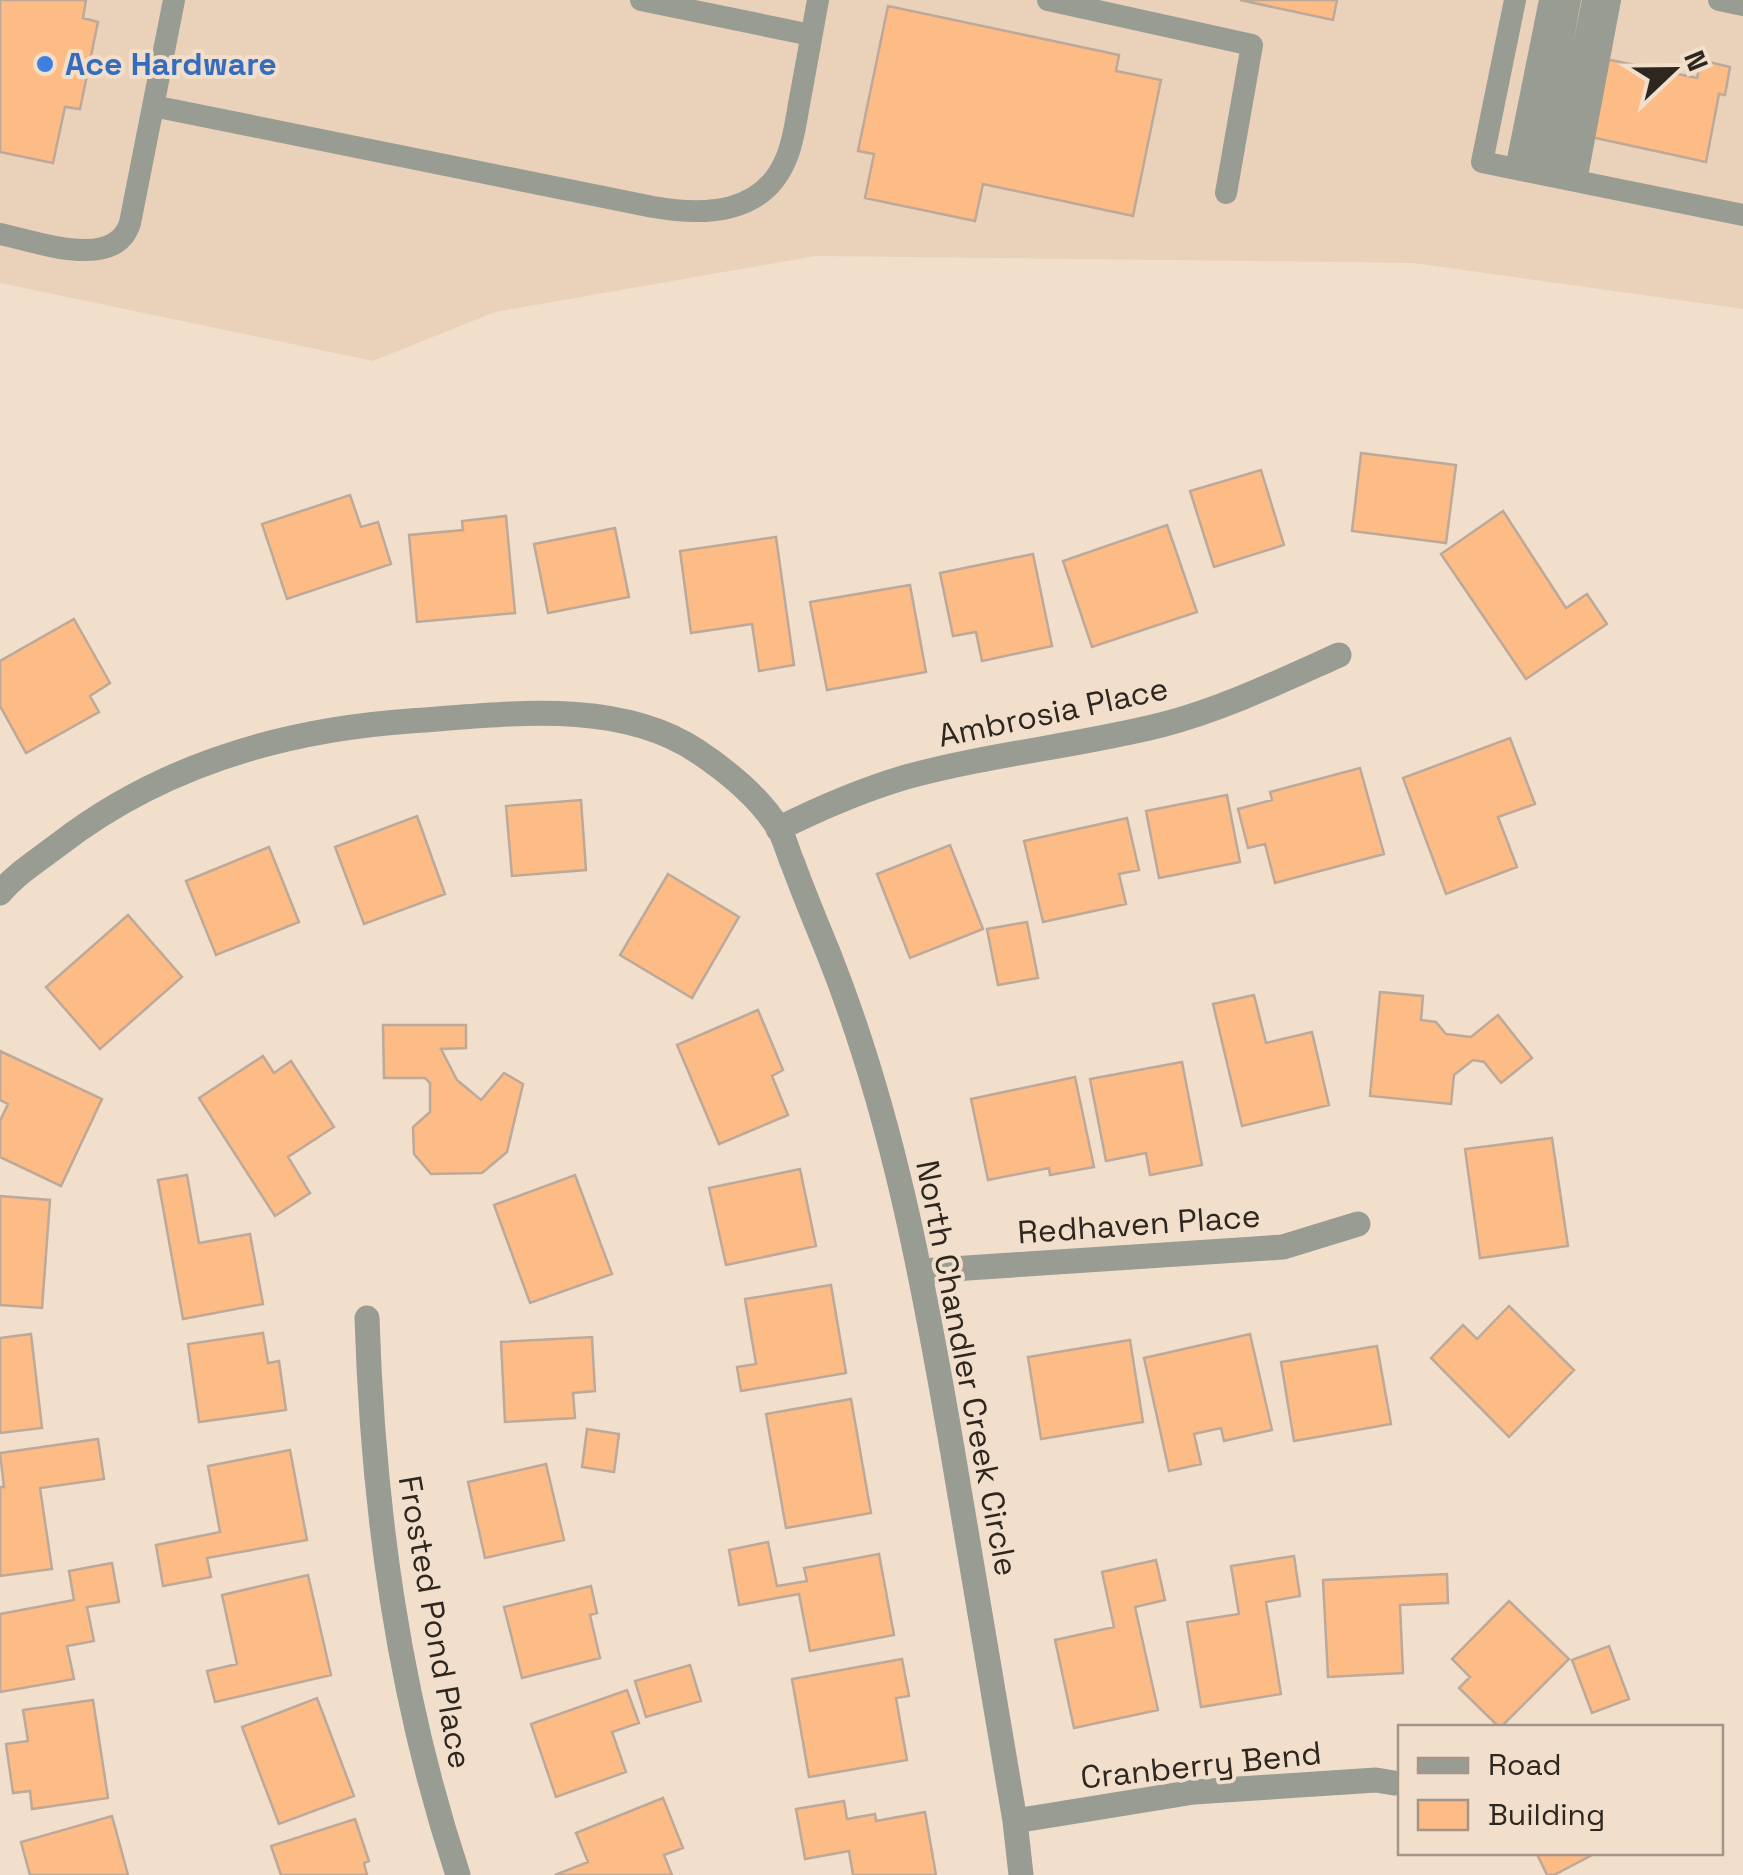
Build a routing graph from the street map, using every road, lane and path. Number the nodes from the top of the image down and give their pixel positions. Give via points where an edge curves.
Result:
1 (174, 0) edge
2 (641, 0) edge
3 (818, 0) edge
4 (1048, 0) edge
5 (1516, 0) edge
6 (1550, 0) edge
7 (1570, 0) edge
8 (1593, 0) edge
9 (1610, 0) edge
10 (1719, 0) edge
11 (1743, 5) edge
12 (1149, 10) edge
13 (812, 35) junction
14 (153, 106) junction
15 (1547, 175) junction
16 (1226, 193) dead end
17 (1743, 215) edge
18 (0, 234) edge
19 (1339, 655) dead end
20 (778, 828) junction
21 (4, 882) edge
22 (1358, 1224) dead end
23 (922, 1271) junction
24 (367, 1318) dead end
25 (1394, 1784) dead end
26 (1015, 1822) junction
27 (458, 1875) edge
28 (1021, 1875) edge

1 - 14 lane
2 - 13 lane
3 - 13 lane
4 - 12 lane
5 - 15 lane via 1482,162
6 - 15 lane
7 - 15 lane
8 - 15 lane
9 - 15 lane
10 - 11 lane
12 - 16 lane via 1252,45
13 - 14 lane via 794,133 779,174 751,200 702,214
14 - 18 lane via 129,230 117,243 89,251
15 - 17 lane
19 - 20 street, Ambrosia Place via 1189,716 904,778
20 - 21 street, North Chandler Creek Circle via 736,780 693,748 648,728 594,717 510,714 352,725 238,750 143,788
20 - 23 street, North Chandler Creek Circle via 845,994
22 - 23 street, Redhaven Place via 1283,1247
23 - 26 street, North Chandler Creek Circle
24 - 27 street, Frosted Pond Place via 383,1554 410,1698
25 - 26 street, Cranberry Bend via 1194,1792
26 - 28 street, North Chandler Creek Circle

